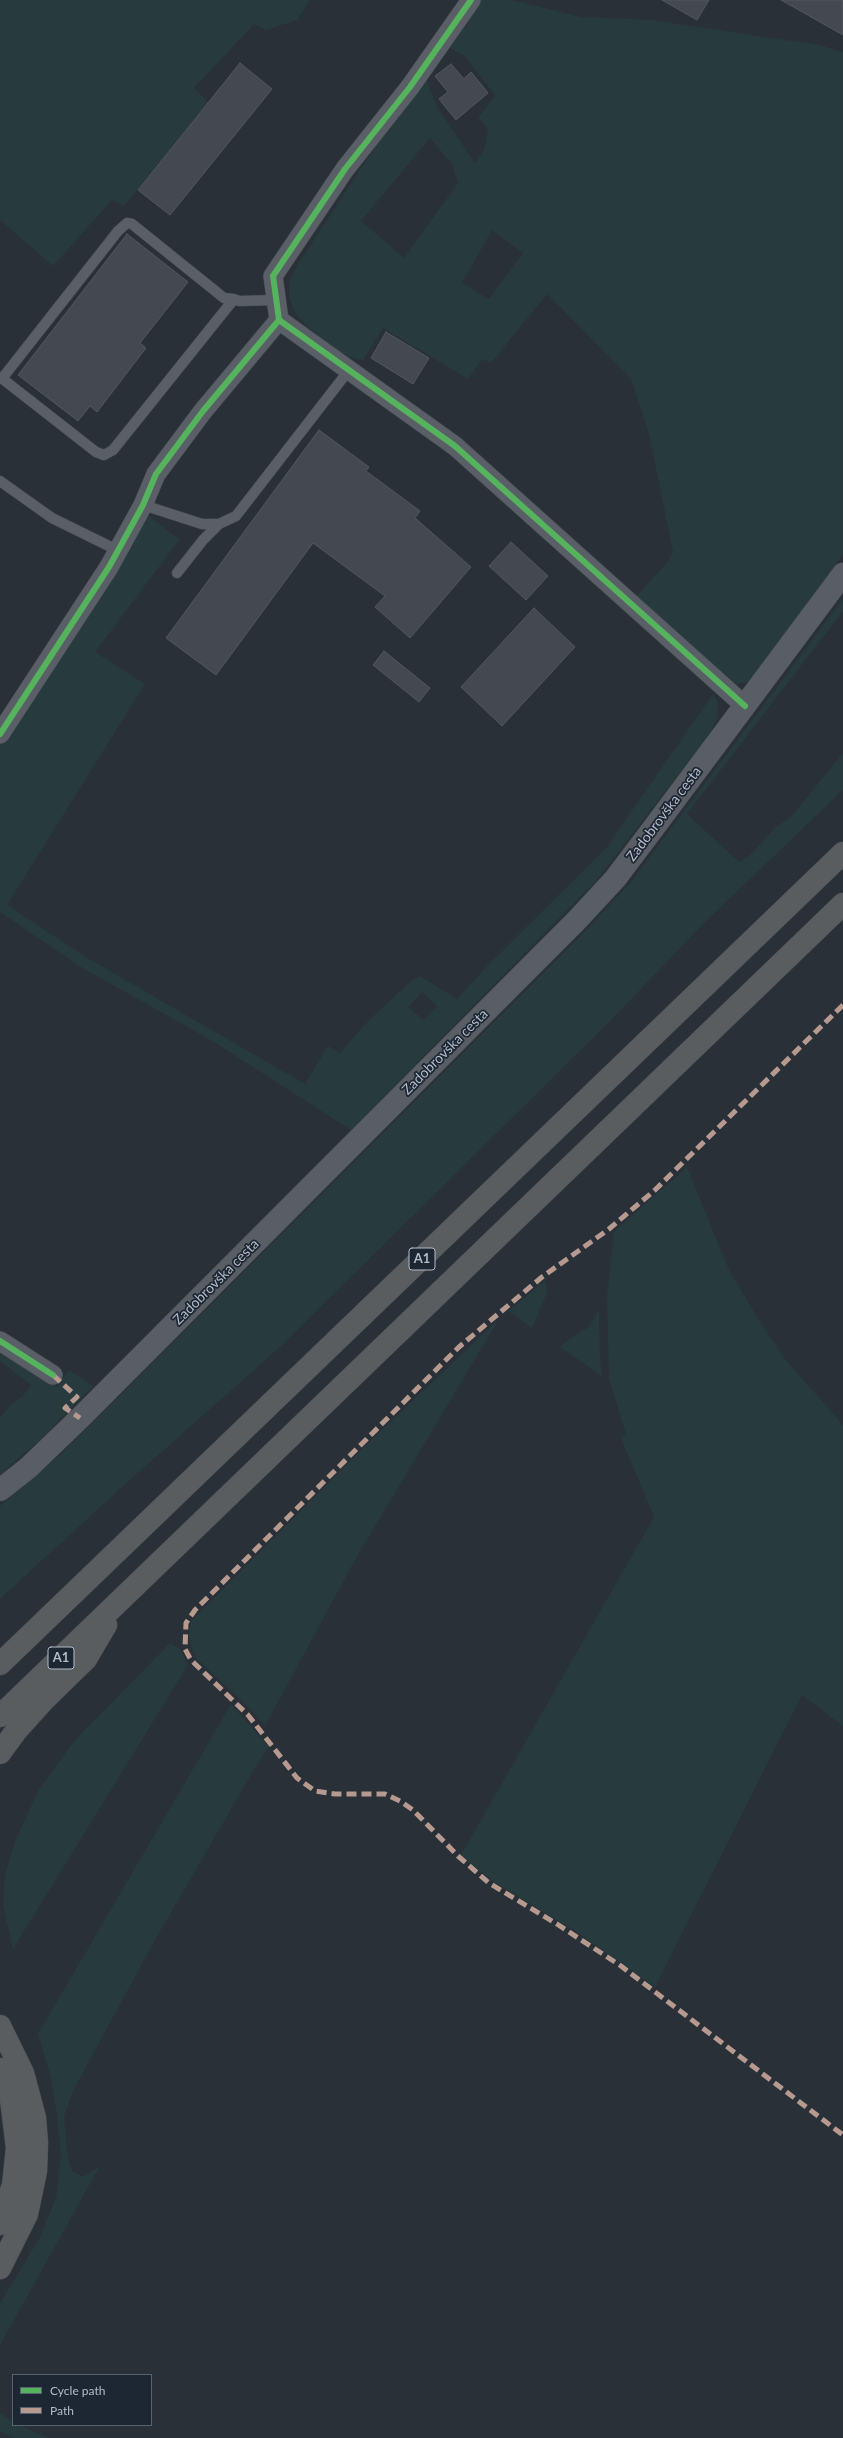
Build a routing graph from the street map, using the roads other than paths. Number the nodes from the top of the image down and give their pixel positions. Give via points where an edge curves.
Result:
1 (471, 0) edge
2 (234, 299) junction
3 (277, 300) junction
4 (279, 320) junction
5 (349, 370) junction
6 (0, 481) edge
7 (143, 505) junction
8 (219, 524) junction
9 (117, 550) junction
10 (177, 573) dead end
11 (843, 574) edge
12 (745, 706) junction
13 (0, 734) edge
14 (843, 853) edge
15 (843, 904) edge
16 (0, 1341) edge
17 (53, 1375) dead end
18 (0, 1490) edge
19 (122, 1600) junction
20 (0, 1664) edge
21 (0, 1716) edge
22 (0, 1753) edge
23 (0, 2026) edge
24 (0, 2069) edge
25 (0, 2224) edge
26 (0, 2268) edge

1 - 3 street via 410,87 345,169 273,276
2 - 2 lane via 224,298 132,224 127,223 118,231 4,376 4,380 96,452 104,455 113,450
2 - 3 lane
3 - 4 street
4 - 5 street
4 - 7 street via 198,417 156,474
5 - 8 lane via 236,516
5 - 12 street via 455,446
6 - 9 lane via 52,518
7 - 8 lane via 202,524
7 - 9 street
8 - 10 lane
9 - 13 street
11 - 12 main road, Zadobrovška cesta
12 - 18 main road, Zadobrovška cesta via 619,872 577,920 80,1418 28,1468
14 - 20 highway, A1
15 - 19 highway, A1
16 - 17 street
19 - 21 highway, A1
19 - 22 highway via 86,1658 35,1710
23 - 26 highway via 23,2073 35,2118 37,2143 36,2171 27,2214
24 - 25 highway via 11,2099 17,2148 13,2185

